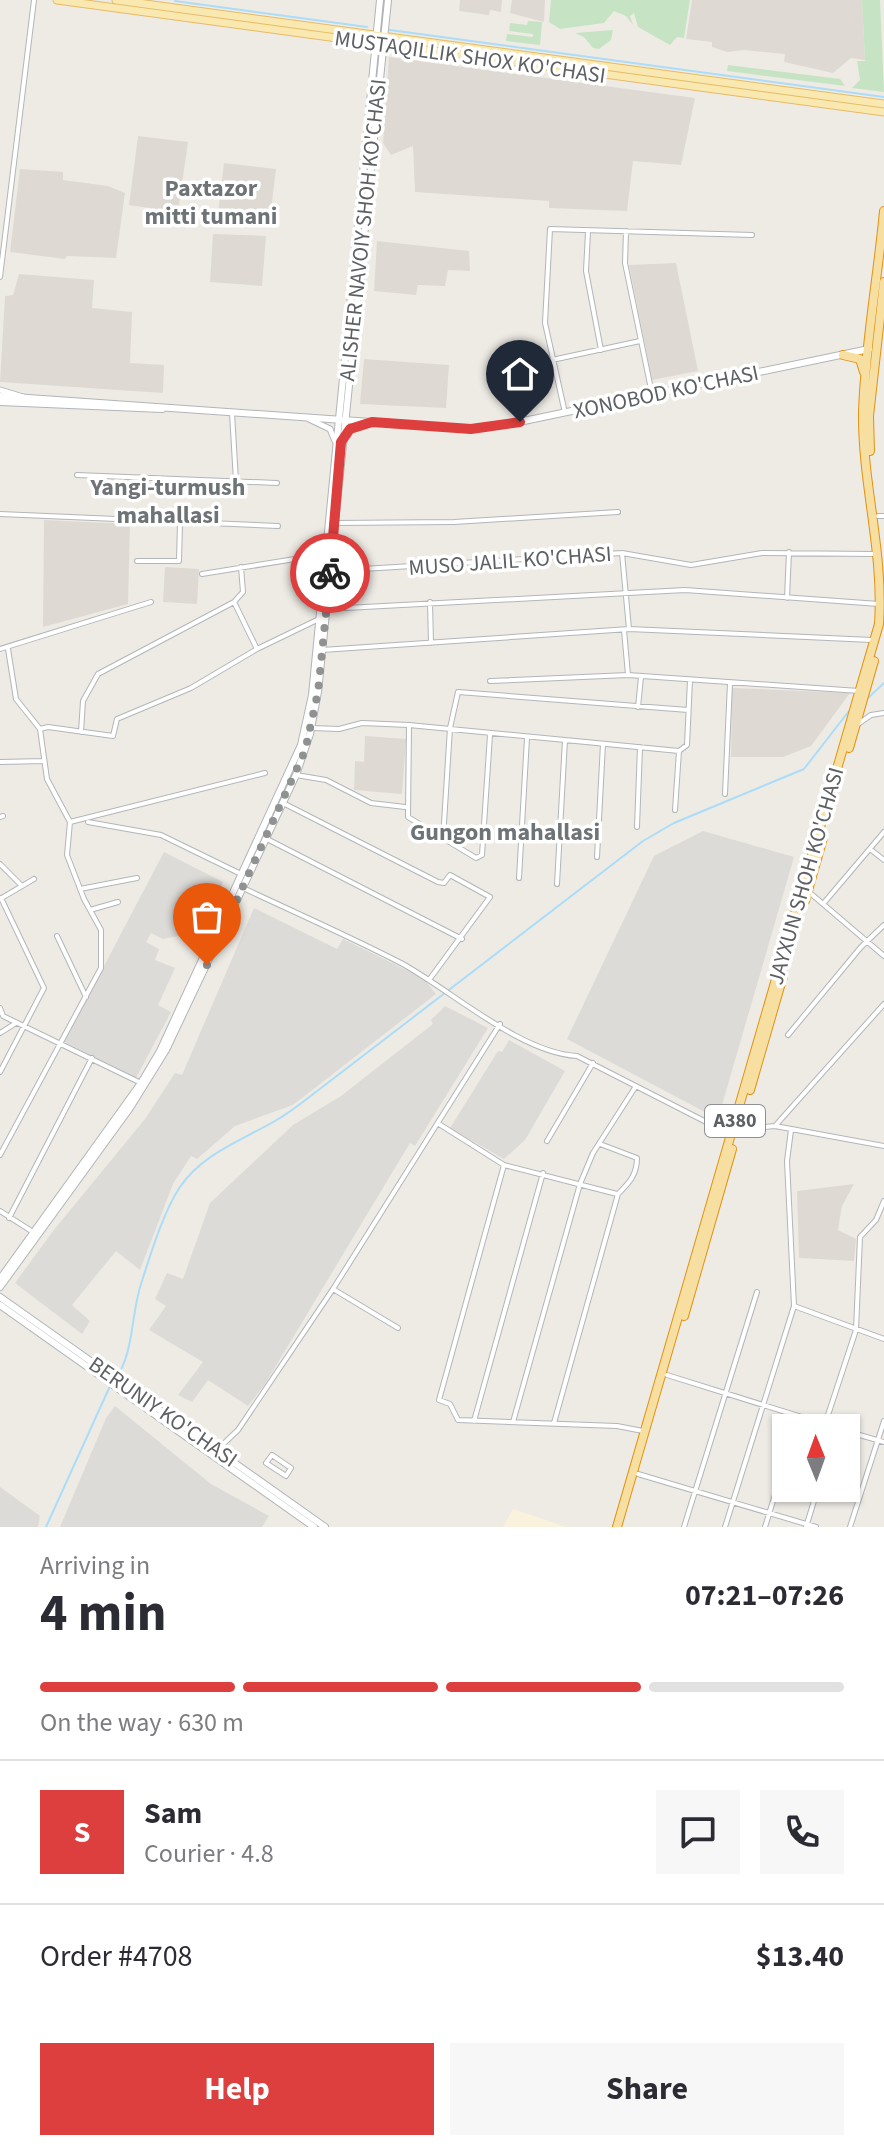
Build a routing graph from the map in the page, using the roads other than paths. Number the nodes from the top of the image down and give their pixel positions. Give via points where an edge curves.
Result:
1 (34, 0) edge
2 (57, 0) edge
3 (116, 0) edge
4 (380, 0) edge
5 (388, 0) edge
6 (379, 35) junction
7 (378, 44) junction
8 (547, 62) junction
9 (884, 104) edge
10 (884, 112) edge
11 (884, 211) edge
12 (626, 231) junction
13 (588, 232) junction
14 (752, 235) dead end
15 (0, 277) edge
16 (884, 282) edge
17 (883, 300) edge
18 (641, 341) junction
19 (877, 347) edge
20 (601, 350) junction
21 (843, 355) junction
22 (552, 360) junction
23 (0, 390) edge
24 (865, 390) junction
25 (652, 394) junction
26 (24, 398) junction
27 (0, 399) edge
28 (166, 409) junction
29 (232, 413) junction
30 (565, 413) junction
31 (305, 417) junction
32 (340, 420) junction
33 (372, 422) junction
34 (338, 442) junction
35 (77, 475) dead end
36 (236, 481) junction
37 (277, 483) dead end
38 (618, 512) dead end
39 (0, 514) edge
40 (881, 516) edge
41 (180, 523) junction
42 (334, 523) junction
43 (278, 526) dead end
44 (882, 550) edge
45 (789, 552) junction
46 (622, 553) junction
47 (137, 561) dead end
48 (324, 561) junction
49 (241, 567) junction
50 (330, 571) junction
51 (202, 574) dead end
52 (625, 591) junction
53 (787, 598) junction
54 (324, 599) junction
55 (151, 602) dead end
56 (234, 602) junction
57 (430, 602) junction
58 (882, 604) junction
59 (327, 609) junction
60 (319, 619) junction
61 (884, 621) edge
62 (627, 630) junction
63 (874, 640) junction
64 (431, 643) junction
65 (0, 649) edge
66 (8, 649) junction
67 (257, 649) junction
68 (322, 650) junction
69 (628, 675) junction
70 (641, 677) junction
71 (690, 680) junction
72 (490, 681) dead end
73 (730, 683) junction
74 (862, 691) junction
75 (638, 707) junction
76 (688, 710) junction
77 (884, 713) edge
78 (409, 725) junction
79 (855, 726) junction
80 (311, 728) junction
81 (450, 728) junction
82 (40, 729) junction
83 (81, 732) junction
84 (490, 735) junction
85 (527, 738) junction
86 (565, 740) junction
87 (603, 744) junction
88 (640, 747) junction
89 (679, 751) junction
90 (44, 761) junction
91 (0, 762) edge
92 (265, 773) dead end
93 (296, 775) junction
94 (725, 794) dead end
95 (283, 803) junction
96 (405, 807) junction
97 (675, 810) dead end
98 (85, 821) junction
99 (70, 822) junction
100 (637, 827) dead end
101 (884, 832) edge
102 (267, 839) junction
103 (443, 839) junction
104 (870, 849) junction
105 (597, 857) dead end
106 (884, 860) edge
107 (0, 864) edge
108 (245, 876) junction
109 (137, 878) dead end
110 (519, 878) dead end
111 (34, 879) dead end
112 (557, 884) dead end
113 (21, 885) junction
114 (240, 886) junction
115 (80, 889) junction
116 (808, 890) junction
117 (0, 899) edge
118 (118, 902) dead end
119 (823, 904) junction
120 (90, 910) junction
121 (884, 925) edge
122 (57, 936) dead end
123 (462, 939) junction
124 (869, 942) junction
125 (884, 956) edge
126 (429, 980) junction
127 (86, 997) junction
128 (884, 1004) edge
129 (0, 1008) edge
130 (16, 1023) junction
131 (500, 1024) junction
132 (23, 1027) junction
133 (0, 1033) edge
134 (788, 1035) dead end
135 (58, 1043) junction
136 (92, 1058) junction
137 (593, 1063) junction
138 (0, 1072) edge
139 (141, 1083) junction
140 (636, 1086) junction
141 (439, 1124) junction
142 (775, 1126) junction
143 (735, 1130) junction
144 (791, 1130) junction
145 (547, 1141) dead end
146 (600, 1144) junction
147 (884, 1146) edge
148 (0, 1155) edge
149 (504, 1165) junction
150 (543, 1173) junction
151 (580, 1184) junction
152 (618, 1194) junction
153 (884, 1201) edge
154 (0, 1211) edge
155 (9, 1218) junction
156 (33, 1232) junction
157 (0, 1279) edge
158 (0, 1287) edge
159 (333, 1289) junction
160 (757, 1292) dead end
161 (0, 1297) edge
162 (0, 1305) edge
163 (794, 1306) junction
164 (398, 1328) dead end
165 (856, 1330) junction
166 (884, 1339) edge
167 (99, 1370) junction
168 (667, 1375) junction
169 (726, 1393) junction
170 (762, 1404) junction
171 (154, 1410) junction
172 (793, 1414) edge
173 (828, 1414) edge
174 (473, 1421) junction
175 (884, 1421) edge
176 (513, 1422) junction
177 (554, 1423) junction
178 (645, 1431) junction
179 (860, 1435) edge
180 (881, 1441) edge
181 (217, 1450) junction
182 (272, 1455) joint
183 (638, 1474) junction
184 (695, 1492) junction
185 (281, 1500) junction
186 (772, 1502) edge
187 (814, 1502) edge
188 (731, 1504) junction
189 (769, 1513) junction
190 (806, 1526) edge
191 (314, 1527) edge
192 (325, 1527) edge
193 (619, 1527) edge
194 (684, 1527) edge
195 (725, 1527) edge
196 (765, 1527) edge
197 (816, 1527) edge
198 (850, 1527) edge

1 - 15 street
2 - 7 main road, MUSTAQILLIK SHOX KO'CHASI
3 - 6 main road, MUSTAQILLIK SHOX KO'CHASI
4 - 6 main road, ALISHER NAVOIY SHOH KO'CHASI
5 - 6 main road, ALISHER NAVOIY SHOH KO'CHASI
6 - 7 main road, ALISHER NAVOIY SHOH KO'CHASI
6 - 8 main road, MUSTAQILLIK SHOX KO'CHASI
7 - 8 main road, MUSTAQILLIK SHOX KO'CHASI
7 - 32 main road, ALISHER NAVOIY SHOH KO'CHASI
8 - 9 main road, MUSTAQILLIK SHOX KO'CHASI
8 - 10 main road, MUSTAQILLIK SHOX KO'CHASI
11 - 19 highway, JAYXUN SHOH KO'CHASI / A380
12 - 13 street
12 - 14 street
12 - 18 street via 625,263
13 - 20 street via 586,271
13 - 22 street via 550,229 545,323
16 - 17 highway, JAYXUN SHOH KO'CHASI / A380
17 - 19 highway, JAYXUN SHOH KO'CHASI / A380
18 - 20 street
18 - 25 street
19 - 21 main road, XONOBOD KO'CHASI
19 - 24 highway, JAYXUN SHOH KO'CHASI / A380
19 - 40 highway, JAYXUN SHOH KO'CHASI / A380 via 869,416
20 - 22 street
21 - 24 highway via 860,359
21 - 25 main road, XONOBOD KO'CHASI
22 - 30 street
23 - 26 street
24 - 44 highway, JAYXUN SHOH KO'CHASI / A380 via 865,450
25 - 30 main road, XONOBOD KO'CHASI
26 - 27 main road, XONOBOD KO'CHASI
26 - 28 main road, XONOBOD KO'CHASI
27 - 28 main road, XONOBOD KO'CHASI
28 - 29 main road, XONOBOD KO'CHASI
29 - 31 main road, XONOBOD KO'CHASI
29 - 36 street
30 - 33 main road, XONOBOD KO'CHASI via 471,429
31 - 32 main road, XONOBOD KO'CHASI
31 - 34 street via 330,429
32 - 33 main road, XONOBOD KO'CHASI
32 - 34 main road, ALISHER NAVOIY SHOH KO'CHASI
33 - 34 street via 350,429
34 - 42 main road, ALISHER NAVOIY SHOH KO'CHASI
34 - 48 main road, ALISHER NAVOIY SHOH KO'CHASI
35 - 36 street
36 - 37 street
38 - 42 street
39 - 41 street
40 - 44 highway, JAYXUN SHOH KO'CHASI / A380
41 - 43 street
41 - 47 street via 179,561
42 - 50 main road, ALISHER NAVOIY SHOH KO'CHASI
44 - 45 street, MUSO JALIL KO'CHASI
44 - 58 highway, JAYXUN SHOH KO'CHASI / A380
45 - 46 street, MUSO JALIL KO'CHASI via 691,565
45 - 53 street
46 - 50 street, MUSO JALIL KO'CHASI
46 - 52 street
48 - 49 street via 301,558
48 - 54 main road, ALISHER NAVOIY SHOH KO'CHASI
49 - 51 street
49 - 56 street via 243,592
50 - 54 main road, ALISHER NAVOIY SHOH KO'CHASI
52 - 53 street
52 - 57 street
52 - 62 street
53 - 58 street
54 - 59 main road, ALISHER NAVOIY SHOH KO'CHASI
54 - 60 main road, ALISHER NAVOIY SHOH KO'CHASI
55 - 66 street
56 - 67 street
56 - 83 street via 98,674 83,701
57 - 59 street
57 - 64 street
58 - 63 highway, JAYXUN SHOH KO'CHASI / A380
59 - 68 main road, ALISHER NAVOIY SHOH KO'CHASI
60 - 67 street
60 - 108 main road, ALISHER NAVOIY SHOH KO'CHASI via 301,745
61 - 74 highway, JAYXUN SHOH KO'CHASI / A380
62 - 63 street
62 - 64 street
62 - 69 street
63 - 74 highway, JAYXUN SHOH KO'CHASI / A380
64 - 68 street
65 - 66 street
66 - 82 street via 16,699
67 - 83 street via 191,688 117,719 113,736
68 - 80 main road, ALISHER NAVOIY SHOH KO'CHASI
69 - 70 street
69 - 72 street
70 - 71 street
70 - 75 street
71 - 73 street
71 - 76 street
73 - 74 street
73 - 94 street
74 - 79 highway, JAYXUN SHOH KO'CHASI / A380
74 - 143 highway, JAYXUN SHOH KO'CHASI / A380
75 - 76 street
75 - 81 street via 458,692
76 - 89 street via 687,745
77 - 79 street
78 - 80 street
78 - 81 street
78 - 96 street
79 - 116 highway, JAYXUN SHOH KO'CHASI / A380
80 - 93 main road, ALISHER NAVOIY SHOH KO'CHASI
81 - 84 street
81 - 103 street
82 - 83 street
82 - 90 street
84 - 85 street
84 - 103 street via 482,855 476,858
85 - 86 street
85 - 110 street
86 - 87 street
86 - 112 street
87 - 88 street
87 - 105 street
88 - 89 street
88 - 100 street
89 - 97 street
90 - 91 street
90 - 99 street via 47,779
92 - 98 street
93 - 95 main road, ALISHER NAVOIY SHOH KO'CHASI
93 - 96 street via 326,780 371,803
95 - 102 main road, ALISHER NAVOIY SHOH KO'CHASI
95 - 123 street via 438,882 450,875 490,897
96 - 103 street via 413,823
98 - 99 street
98 - 108 street via 161,835
99 - 115 street via 67,855
101 - 104 street
102 - 108 main road, ALISHER NAVOIY SHOH KO'CHASI
102 - 123 street
104 - 106 street
104 - 119 street
107 - 113 street
108 - 114 main road, ALISHER NAVOIY SHOH KO'CHASI
109 - 115 street
111 - 113 street
113 - 117 street
114 - 126 street
114 - 139 main road, ALISHER NAVOIY SHOH KO'CHASI
114 - 158 main road, ALISHER NAVOIY SHOH KO'CHASI via 157,1067
115 - 120 street
116 - 119 street
116 - 143 highway, JAYXUN SHOH KO'CHASI / A380
117 - 132 street via 44,985
118 - 120 street
119 - 124 street
120 - 127 street via 101,930 101,968
121 - 124 street
122 - 127 street
123 - 126 street
124 - 125 street
124 - 134 street
126 - 131 street via 450,998
127 - 135 street
128 - 142 street
129 - 130 street
130 - 132 street
130 - 133 street
131 - 137 street via 556,1055
131 - 141 street
132 - 135 street
132 - 138 street
135 - 136 street
135 - 148 street
136 - 139 street
136 - 155 street
137 - 140 street
137 - 145 street
139 - 156 main road, ALISHER NAVOIY SHOH KO'CHASI
140 - 143 street via 694,1117
140 - 146 street
141 - 149 street
141 - 159 street
142 - 143 street
142 - 144 street
143 - 168 highway, JAYXUN SHOH KO'CHASI / A380
143 - 178 highway, JAYXUN SHOH KO'CHASI / A380
144 - 147 street
144 - 163 street via 787,1161
146 - 151 street
146 - 152 street via 637,1158 633,1180
149 - 150 street
149 - 174 street via 439,1400 450,1404 458,1420
150 - 151 street
150 - 174 street
151 - 152 street
151 - 176 street
152 - 177 street
153 - 165 street via 860,1237
154 - 155 street
155 - 156 street
156 - 157 main road, ALISHER NAVOIY SHOH KO'CHASI
159 - 164 street
159 - 181 street via 238,1430
160 - 169 street
161 - 167 main road, BERUNIY KO'CHASI
162 - 167 main road, BERUNIY KO'CHASI
163 - 165 street
163 - 170 street
165 - 166 street
165 - 173 street
167 - 171 main road, BERUNIY KO'CHASI
168 - 169 street
168 - 183 highway, JAYXUN SHOH KO'CHASI / A380
169 - 170 street
169 - 184 street
170 - 172 street
170 - 188 street
171 - 181 main road, BERUNIY KO'CHASI
171 - 185 main road, BERUNIY KO'CHASI
174 - 176 street
175 - 180 street
176 - 177 street
177 - 178 street
178 - 193 highway, JAYXUN SHOH KO'CHASI / A380
179 - 180 street
180 - 198 street
181 - 185 main road, BERUNIY KO'CHASI
182 - 182 street via 291,1468 286,1476 266,1463
183 - 184 street
183 - 193 highway, JAYXUN SHOH KO'CHASI / A380
184 - 188 street
184 - 194 street
185 - 191 main road, BERUNIY KO'CHASI
185 - 192 main road, BERUNIY KO'CHASI
186 - 189 street
187 - 190 street
188 - 189 street
188 - 195 street
189 - 190 street
189 - 196 street
190 - 197 street

